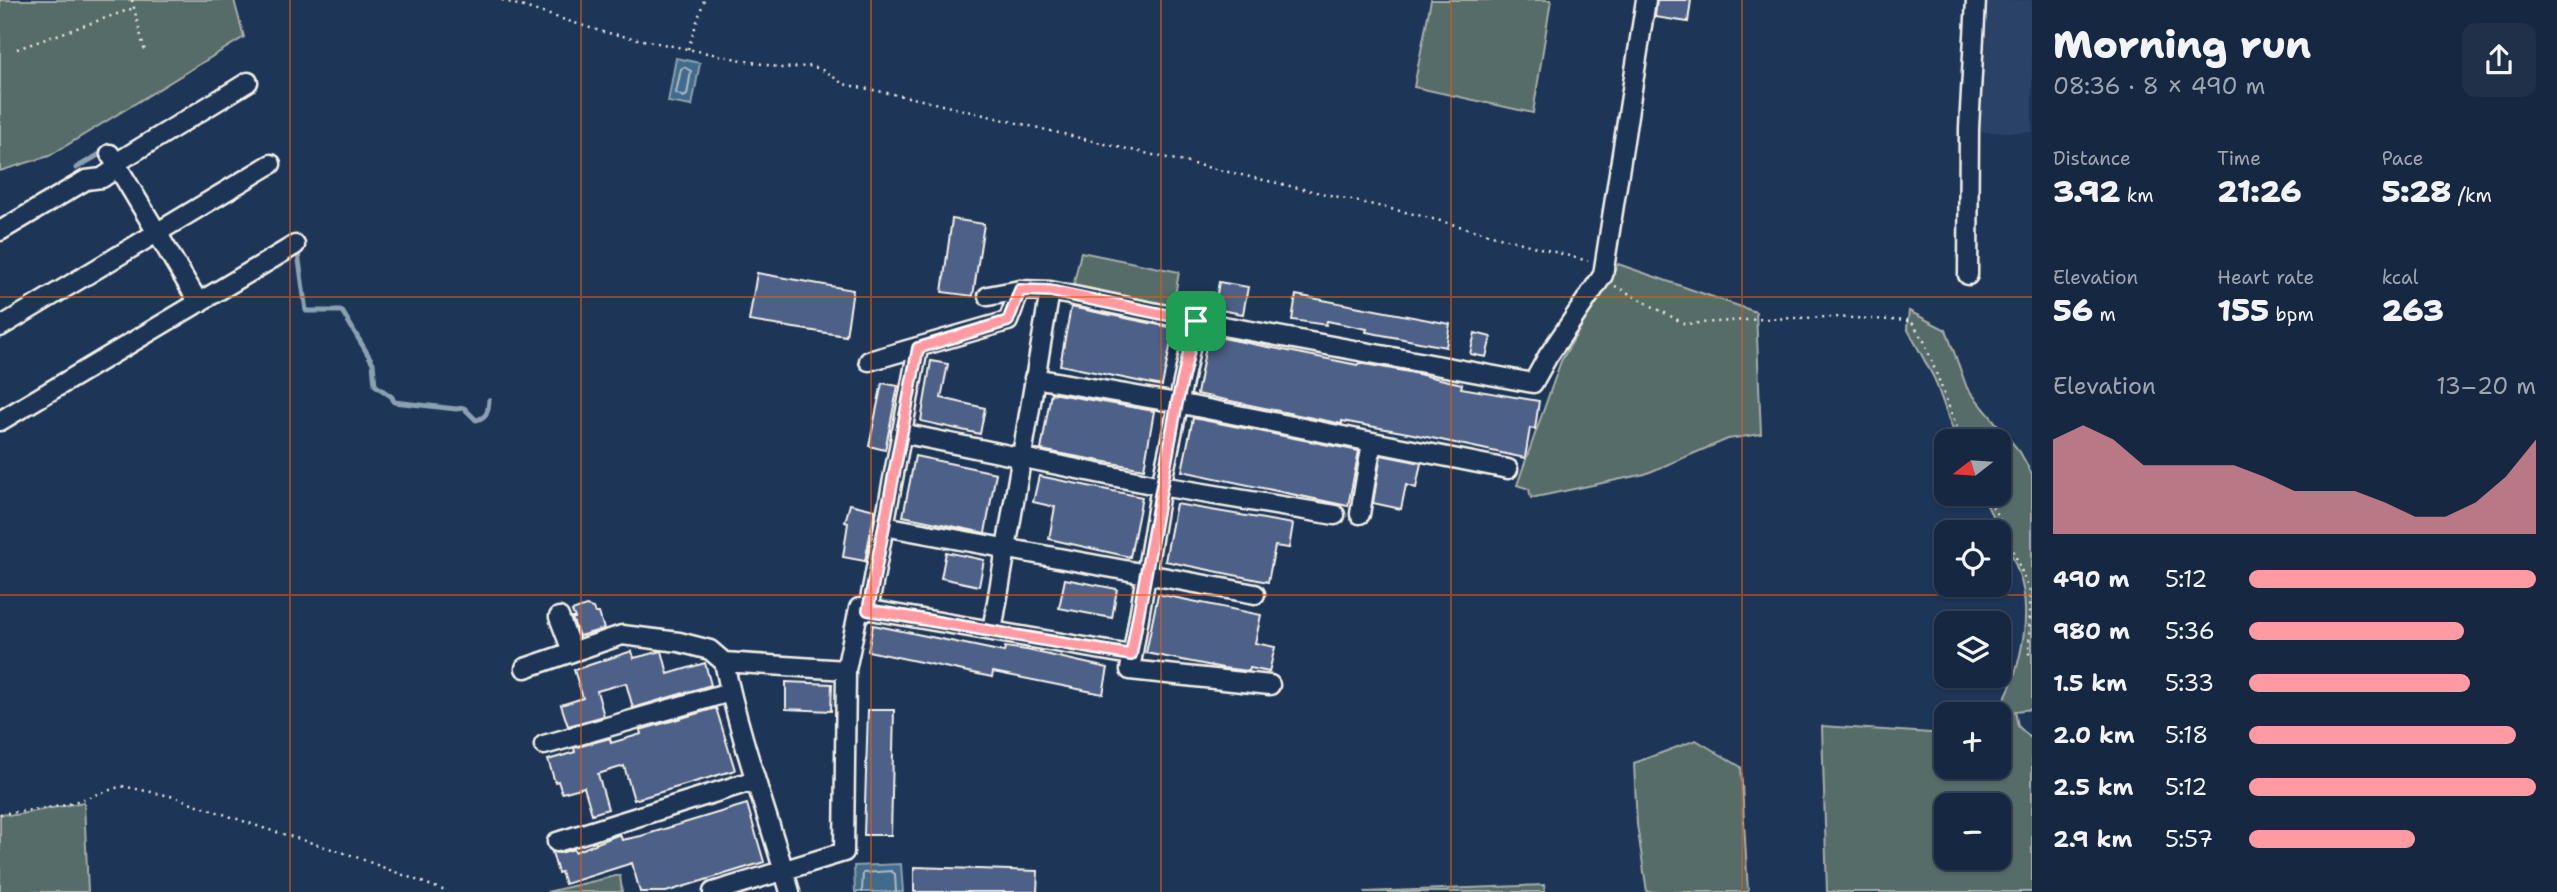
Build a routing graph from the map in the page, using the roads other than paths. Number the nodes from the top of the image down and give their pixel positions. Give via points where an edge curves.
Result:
1 (1646, 0) edge
2 (1976, 0) edge
3 (248, 82) dead end
4 (115, 162) junction
5 (271, 164) dead end
6 (0, 231) edge
7 (157, 233) junction
8 (295, 245) dead end
9 (1968, 275) dead end
10 (1020, 290) junction
11 (1050, 291) junction
12 (988, 296) dead end
13 (199, 303) junction
14 (1196, 321) junction
15 (0, 327) edge
16 (918, 348) junction
17 (869, 361) dead end
18 (1034, 378) junction
19 (1177, 403) junction
20 (0, 421) edge
21 (901, 433) junction
22 (1372, 442) junction
23 (1021, 458) junction
24 (1508, 470) dead end
25 (1161, 486) junction
26 (1360, 514) dead end
27 (1335, 515) dead end
28 (884, 526) junction
29 (1006, 548) junction
30 (1146, 572) junction
31 (1255, 594) dead end
32 (868, 610) junction
33 (559, 617) dead end
34 (992, 631) junction
35 (572, 651) junction
36 (1131, 655) junction
37 (724, 662) junction
38 (526, 668) dead end
39 (846, 670) junction
40 (1270, 685) dead end
41 (730, 692) junction
42 (544, 745) dead end
43 (755, 780) junction
44 (557, 842) dead end
45 (784, 871) junction
46 (713, 892) edge
47 (790, 892) edge

1 - 14 street via 1603,272 1533,383
2 - 9 street
3 - 4 street
4 - 6 street via 102,178 86,180
4 - 7 street
5 - 7 street
7 - 13 street
7 - 15 street
8 - 13 street
10 - 11 street
10 - 12 street
10 - 16 street via 1008,321
11 - 14 street
11 - 18 street
13 - 20 street
14 - 19 street
16 - 17 street
16 - 21 street
18 - 19 street
18 - 23 street
19 - 22 street
19 - 25 street
21 - 23 street
21 - 28 street
22 - 24 street
22 - 26 street
23 - 25 street
23 - 29 street
25 - 27 street
25 - 30 street
28 - 29 street
28 - 32 street
29 - 30 street
29 - 34 street
30 - 31 street
30 - 36 street
32 - 34 street
32 - 39 street via 859,608
33 - 35 street
34 - 36 street
35 - 37 street via 622,635 680,642 710,650
35 - 38 street
36 - 40 street via 1130,670
37 - 39 street
37 - 41 street
39 - 45 street via 845,852
41 - 42 street
41 - 43 street
43 - 44 street
43 - 45 street
45 - 46 street
45 - 47 street

